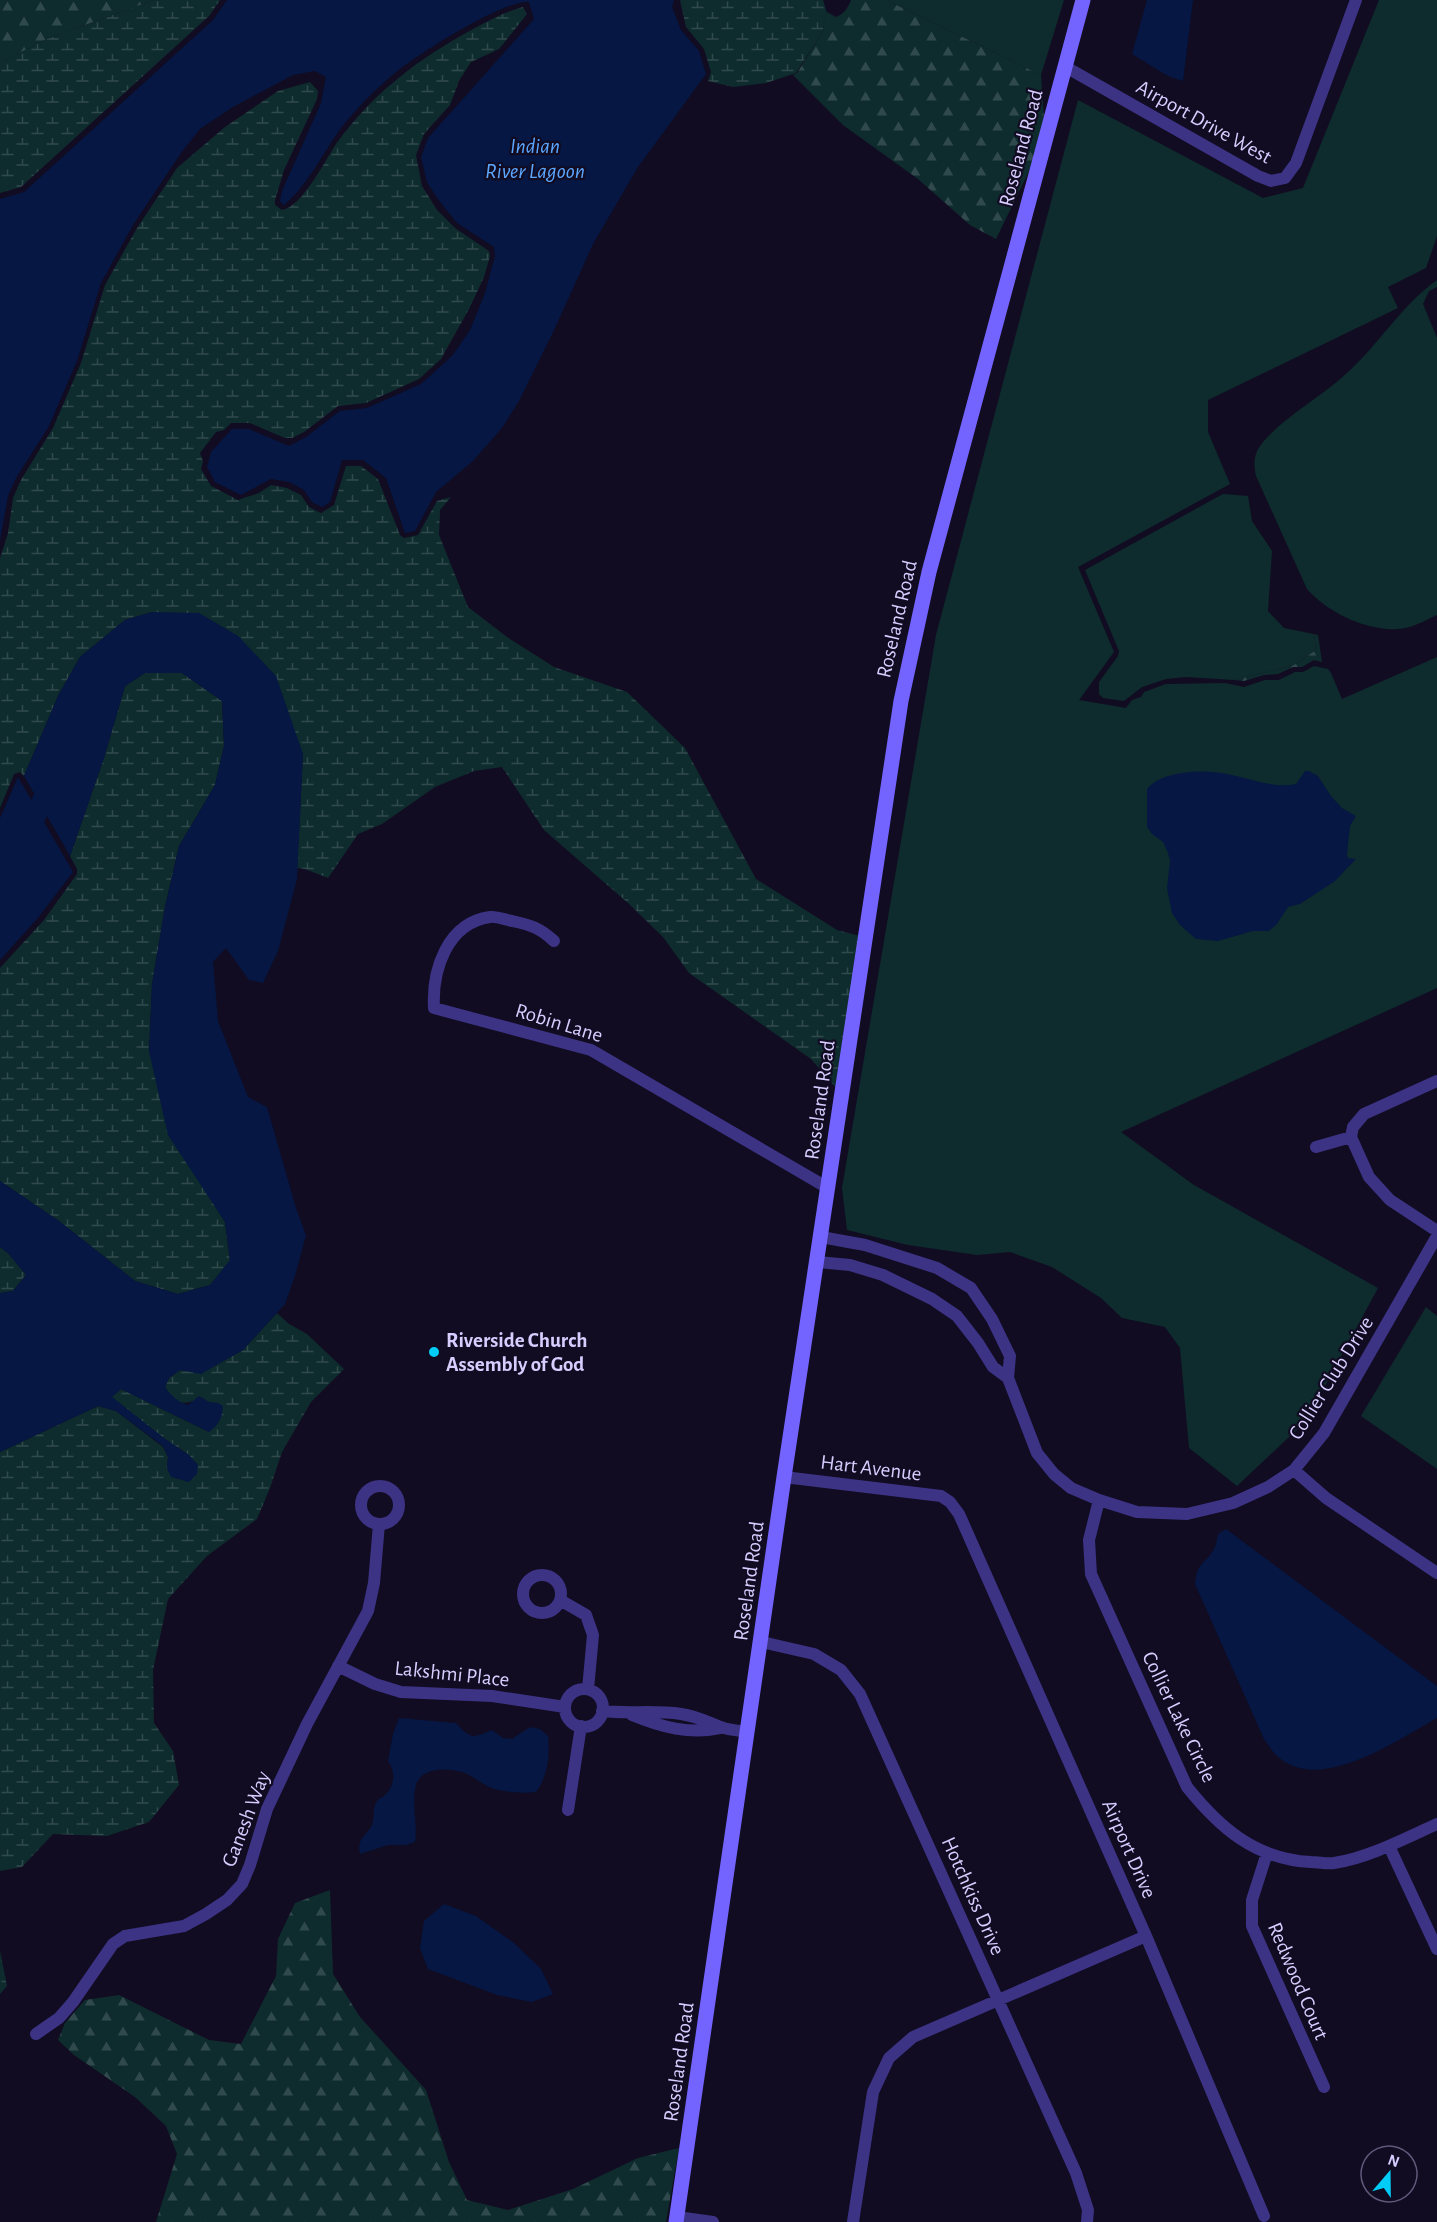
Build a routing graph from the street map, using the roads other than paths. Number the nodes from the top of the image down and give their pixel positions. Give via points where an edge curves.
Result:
1 (1083, 0) edge
2 (1356, 0) edge
3 (1064, 66) junction
4 (554, 941) dead end
5 (1437, 1081) edge
6 (1352, 1137) junction
7 (1316, 1147) dead end
8 (828, 1188) junction
9 (1437, 1231) edge
10 (1437, 1236) edge
11 (821, 1237) junction
12 (890, 1252) junction
13 (818, 1262) junction
14 (883, 1275) junction
15 (1008, 1378) junction
16 (1294, 1470) junction
17 (784, 1477) junction
18 (1099, 1500) junction
19 (950, 1502) joint
20 (379, 1524) dead end
21 (1437, 1573) edge
22 (560, 1600) dead end
23 (762, 1642) junction
24 (338, 1666) junction
25 (588, 1689) junction
26 (565, 1707) junction
27 (602, 1712) junction
28 (670, 1712) junction
29 (628, 1714) junction
30 (697, 1724) junction
31 (581, 1726) junction
32 (668, 1727) junction
33 (748, 1732) junction
34 (568, 1810) dead end
35 (1437, 1824) edge
36 (1389, 1846) junction
37 (1267, 1853) junction
38 (1146, 1936) junction
39 (1437, 1949) edge
40 (998, 1999) junction
41 (36, 2034) dead end
42 (1324, 2087) dead end
43 (1264, 2216) dead end
44 (676, 2220) edge
45 (713, 2222) edge
46 (853, 2222) edge
47 (1087, 2222) edge

1 - 3 main road, Roseland Road
2 - 3 street, Airport Drive West via 1296,163 1285,178 1271,181 1258,176
3 - 8 main road, Roseland Road via 929,572 901,701
4 - 8 street, Robin Lane via 540,929 491,916 467,925 448,943 433,988 434,1008 591,1050
5 - 6 street via 1364,1114 1353,1127
6 - 7 street
6 - 9 street via 1369,1177 1390,1200
8 - 11 main road, Roseland Road
10 - 16 street, Collier Club Drive via 1324,1433
11 - 12 street, Collier Club Drive
11 - 13 main road, Roseland Road
12 - 14 street
12 - 15 street, Collier Club Drive via 938,1268 970,1288 993,1319 1010,1356
13 - 14 street, Collier Club Drive via 850,1265
13 - 17 main road, Roseland Road
14 - 15 street, Collier Club Drive via 957,1316 993,1367
15 - 18 street, Collier Club Drive via 1037,1453 1071,1488
16 - 18 street, Collier Club Drive via 1233,1503 1186,1514 1137,1512
16 - 21 street via 1326,1498
17 - 19 street, Hart Avenue via 941,1496
17 - 23 main road, Roseland Road
18 - 37 street, Collier Lake Circle via 1089,1540 1091,1574 1186,1787 1211,1816 1239,1839
19 - 38 street, Airport Drive via 959,1514
20 - 24 street, Ganesh Way via 368,1611
22 - 25 street via 586,1615 590,1625 593,1635
23 - 33 main road, Roseland Road
23 - 40 street, Hotchkiss Drive via 814,1654 841,1670 860,1694
24 - 26 street, Lakshmi Place via 401,1692 492,1696
24 - 41 street, Ganesh Way via 267,1809 242,1884 227,1900 184,1926 125,1936 113,1944 73,2002
25 - 26 street via 573,1693
25 - 27 street via 598,1695
26 - 31 street via 568,1718
27 - 29 street
27 - 31 street via 596,1722
28 - 29 street
28 - 30 street
28 - 32 street
29 - 32 street
30 - 32 street
30 - 33 street
31 - 34 street
33 - 44 main road, Roseland Road
35 - 36 street, Collier Lake Circle
36 - 37 street, Collier Lake Circle via 1334,1863 1301,1862
36 - 39 street
37 - 42 street, Redwood Court via 1252,1900 1252,1926
38 - 40 street
38 - 43 street, Airport Drive
40 - 46 street via 913,2037 889,2058 873,2092
40 - 47 street, Hotchkiss Drive via 1076,2173 1088,2210
44 - 45 street

